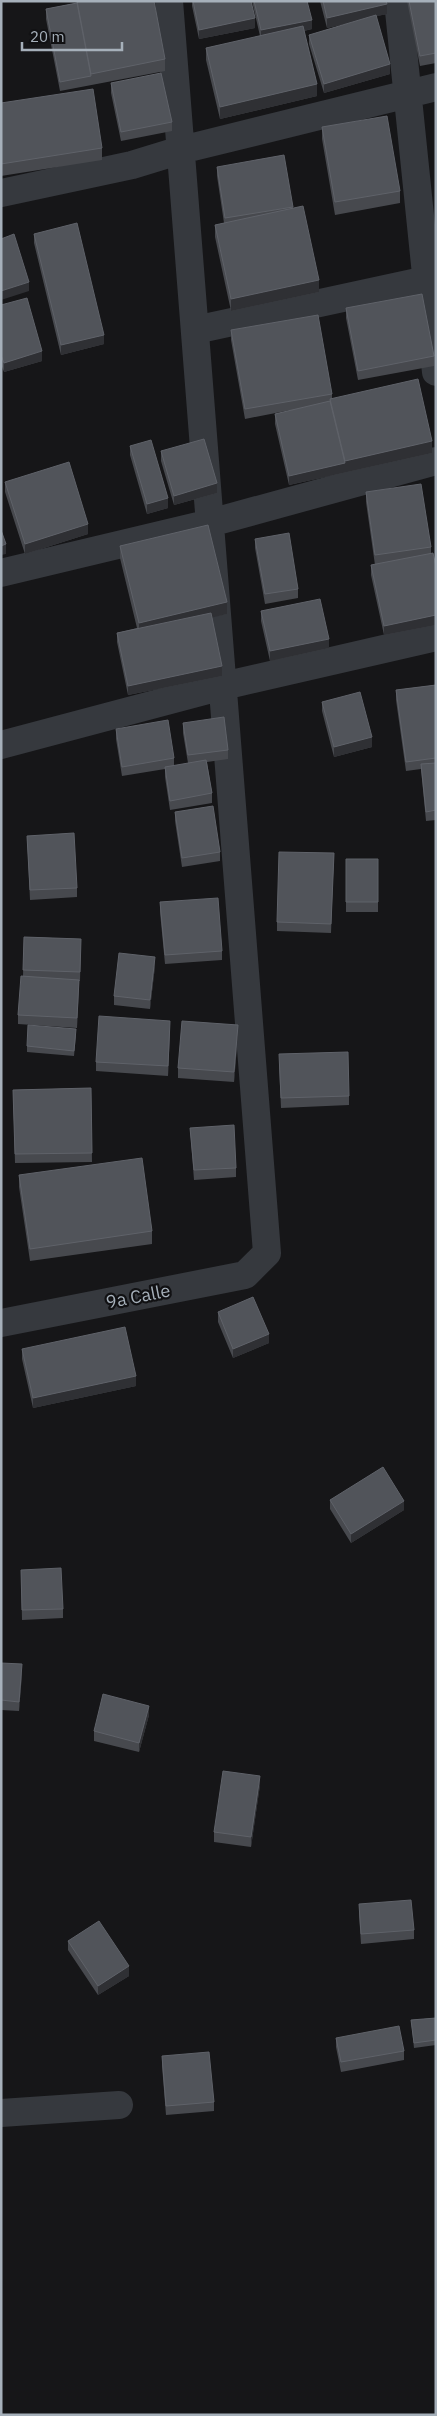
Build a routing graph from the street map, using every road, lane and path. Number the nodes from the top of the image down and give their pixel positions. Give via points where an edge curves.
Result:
1 (169, 1) edge
2 (398, 1) edge
3 (436, 87) edge
4 (407, 94) junction
5 (181, 150) junction
6 (1, 193) edge
7 (431, 279) edge
8 (195, 330) junction
9 (436, 372) edge
10 (436, 461) edge
11 (210, 523) junction
12 (1, 573) edge
13 (436, 636) edge
14 (222, 686) junction
15 (1, 745) edge
16 (1, 1323) edge
17 (119, 2105) dead end
18 (1, 2113) edge

1 - 5 street
2 - 4 street
3 - 4 street
4 - 5 street
4 - 7 street
5 - 6 street via 132,165
5 - 8 street
7 - 8 street
7 - 9 street
8 - 11 street
10 - 11 street
11 - 12 street
11 - 14 street
13 - 14 street
14 - 15 street
14 - 16 street, 9a Calle via 266,1253 245,1275
17 - 18 street

